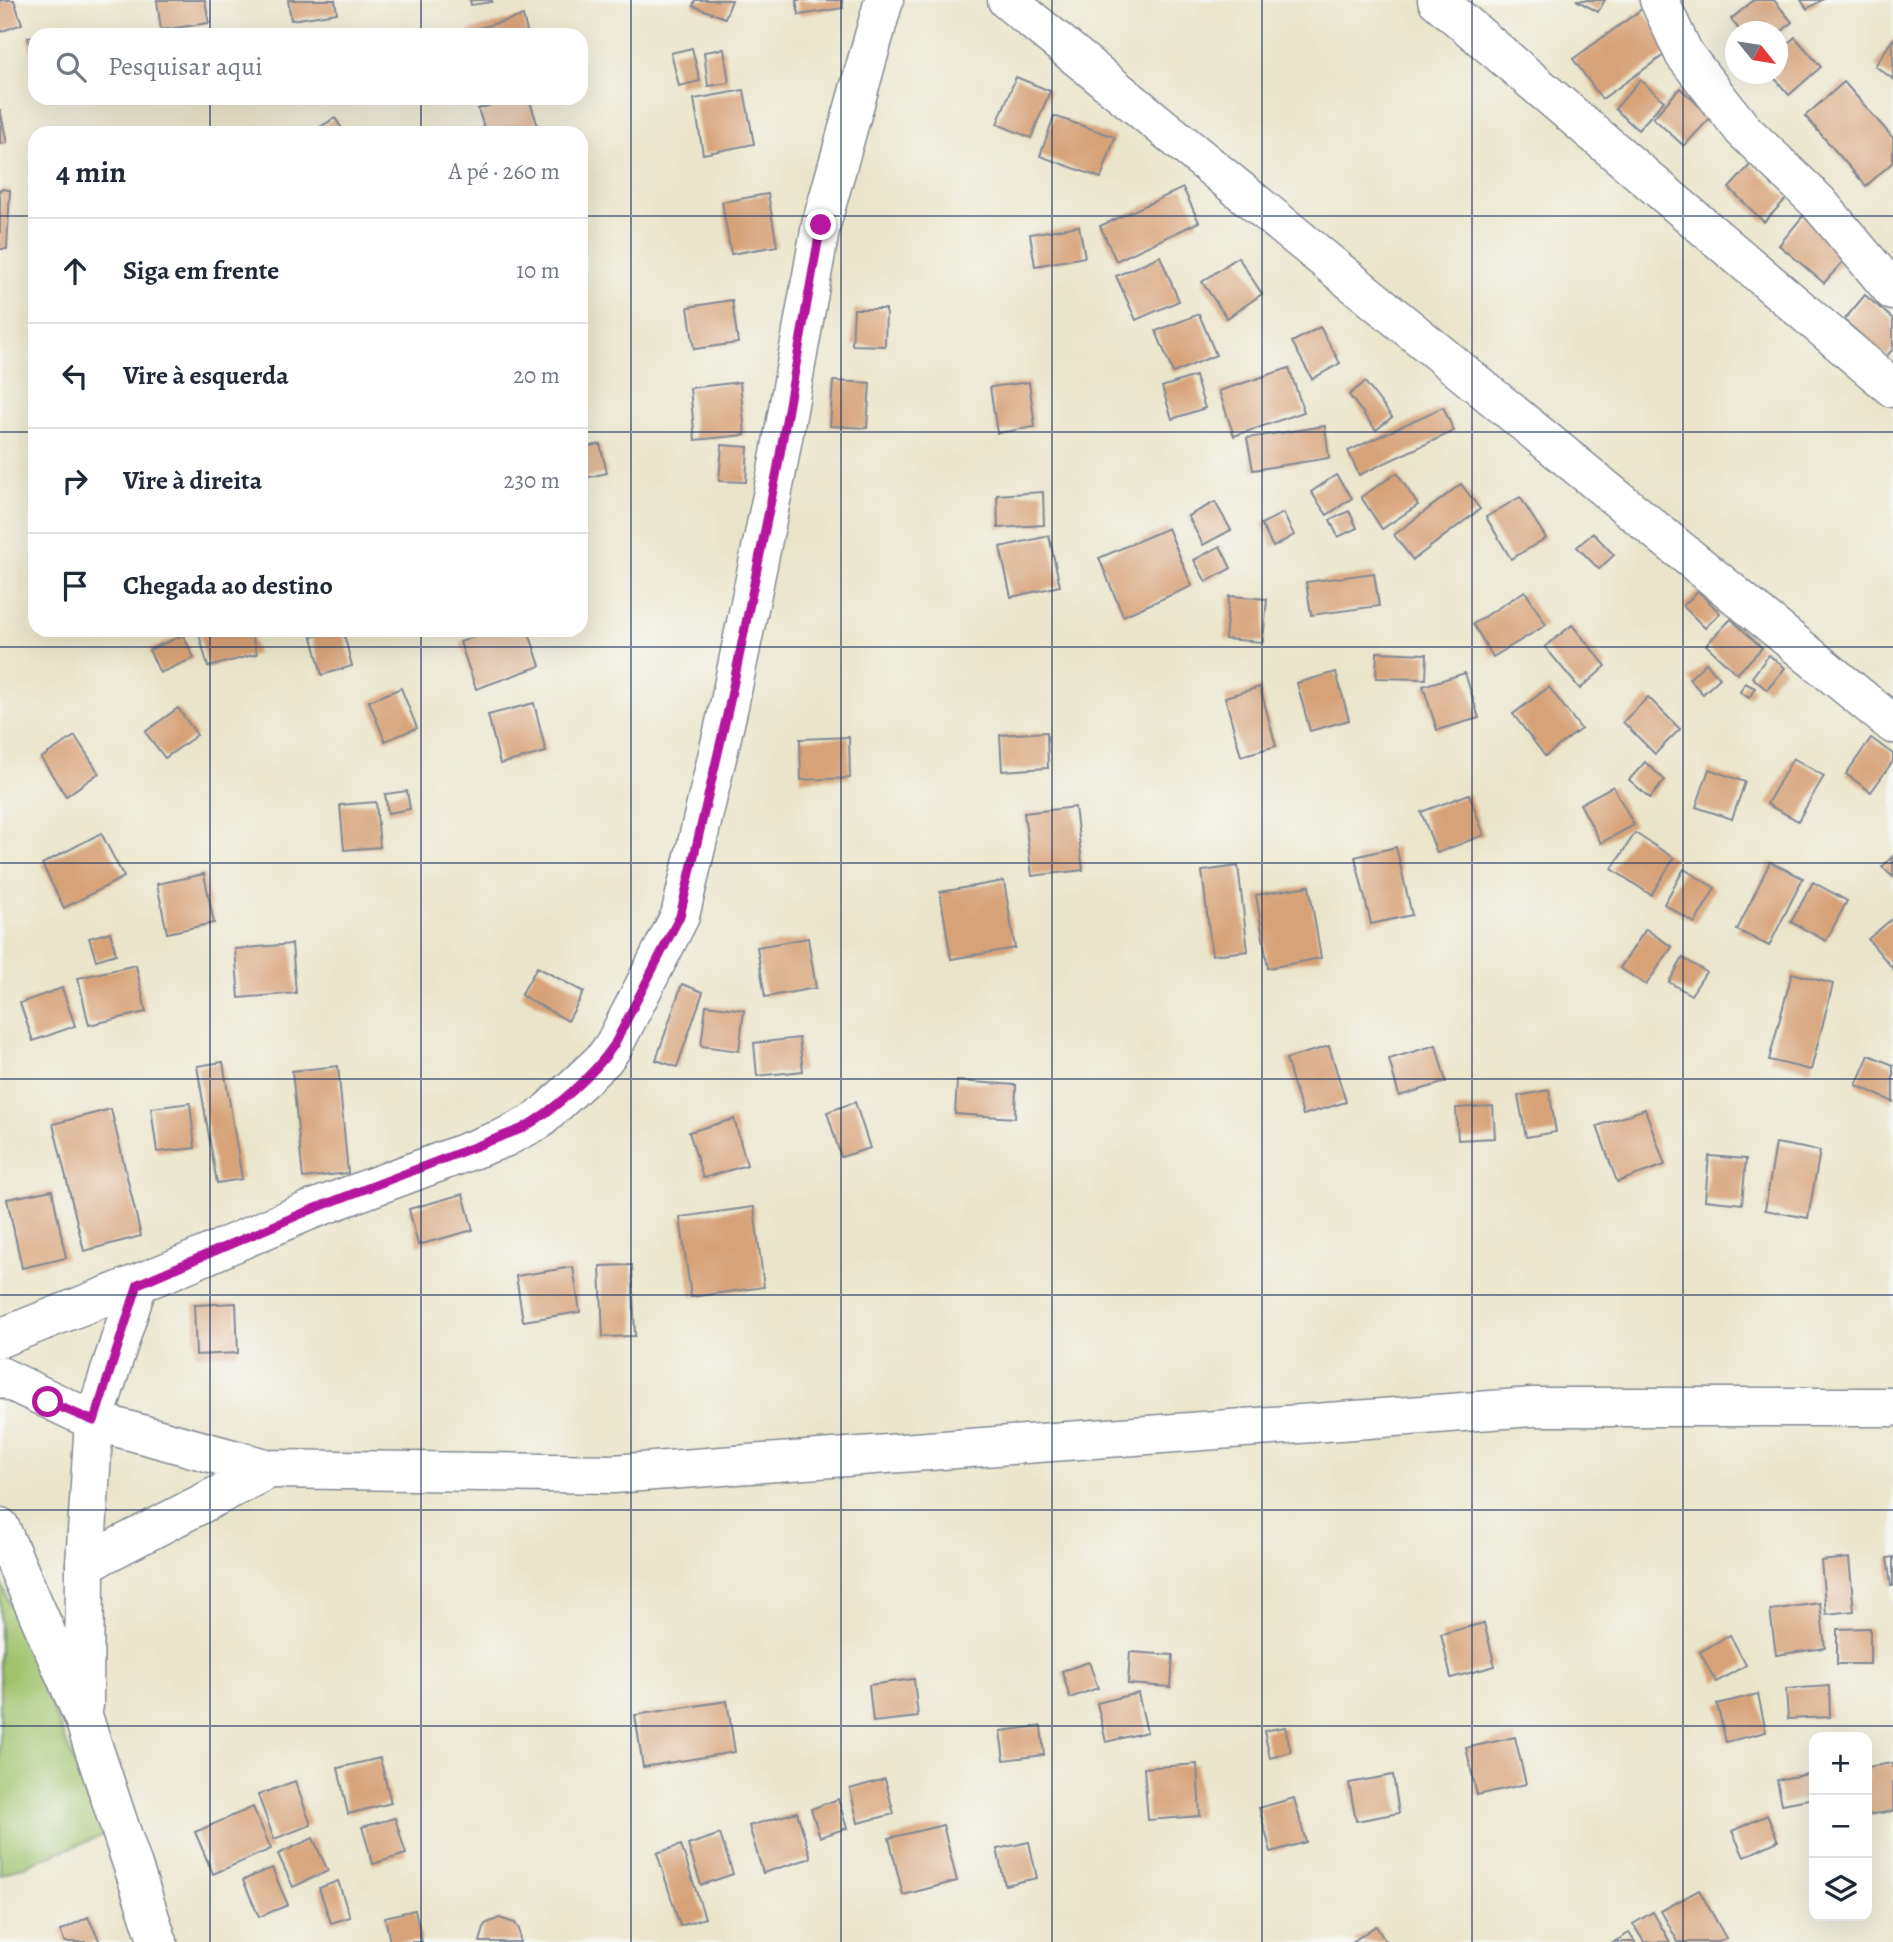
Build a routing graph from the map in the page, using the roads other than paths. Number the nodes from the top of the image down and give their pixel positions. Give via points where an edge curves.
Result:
1 (884, 0) edge
2 (1007, 0) edge
3 (1437, 0) edge
4 (1659, 0) edge
5 (1893, 290) edge
6 (1893, 388) edge
7 (1893, 724) edge
8 (138, 1284) junction
9 (0, 1338) edge
10 (0, 1376) edge
11 (1893, 1407) edge
12 (94, 1421) junction
13 (269, 1469) junction
14 (0, 1527) edge
15 (85, 1564) junction
16 (84, 1719) junction
17 (158, 1942) edge

1 - 8 street via 821,225 775,484 680,916 621,1032 604,1059 538,1120 521,1129 308,1211
2 - 7 street
3 - 6 street
4 - 5 street via 1684,54 1743,130 1818,202
8 - 9 street
8 - 12 street
10 - 12 street
11 - 13 street via 1532,1407 613,1474
12 - 13 street
12 - 15 street
13 - 15 street
14 - 16 street
15 - 16 street
16 - 17 street

